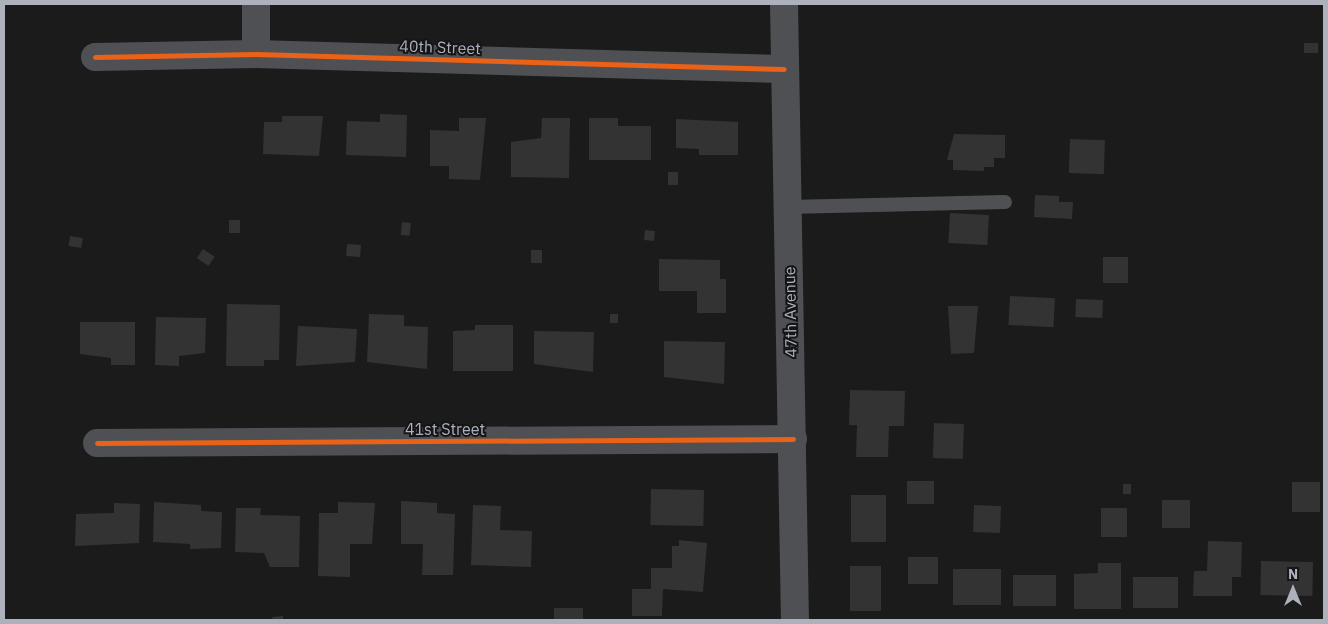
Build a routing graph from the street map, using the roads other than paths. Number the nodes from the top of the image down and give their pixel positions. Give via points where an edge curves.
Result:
1 (256, 4) edge
2 (784, 4) edge
3 (256, 54) junction
4 (94, 57) dead end
5 (784, 69) junction
6 (1005, 202) dead end
7 (788, 207) junction
8 (793, 440) junction
9 (98, 443) dead end
10 (795, 620) edge

1 - 3 street
2 - 5 street, 47th Avenue
3 - 4 street, 40th Street
3 - 5 street, 40th Street
5 - 7 street, 47th Avenue
6 - 7 lane
7 - 8 street, 47th Avenue
8 - 9 street, 41st Street
8 - 10 street, 47th Avenue

